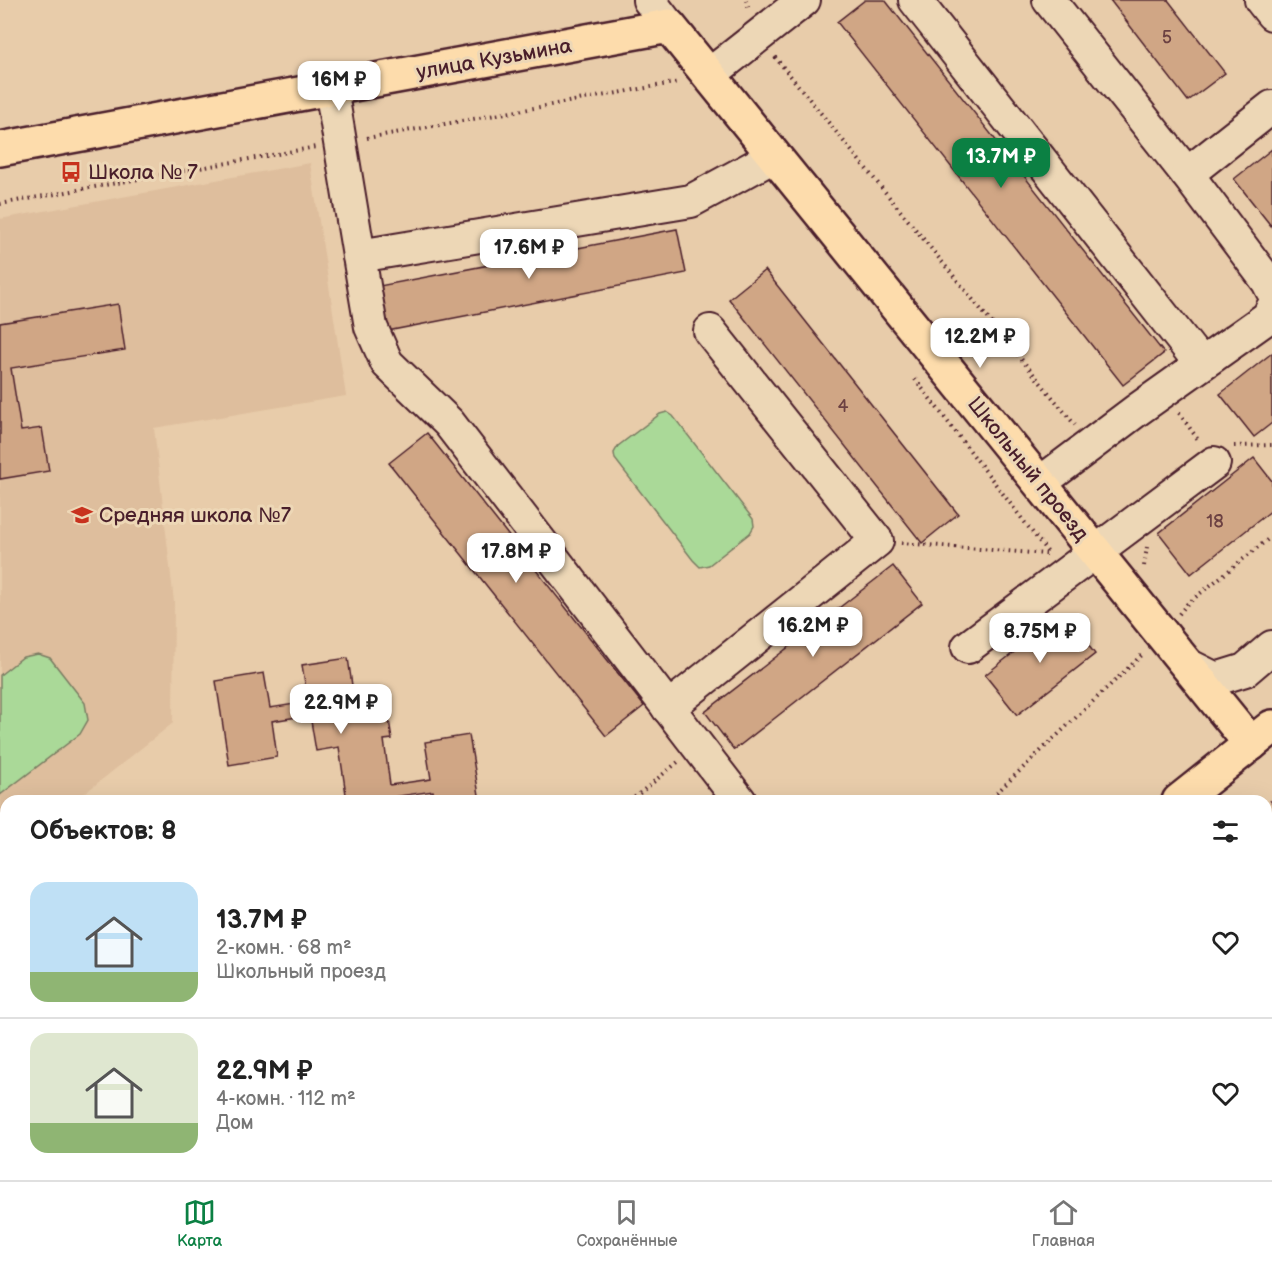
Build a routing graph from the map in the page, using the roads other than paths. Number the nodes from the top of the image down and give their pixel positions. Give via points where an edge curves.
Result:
1 (649, 0) edge
2 (804, 0) edge
3 (915, 0) edge
4 (1049, 0) edge
5 (1261, 0) edge
6 (1272, 14) edge
7 (669, 26) junction
8 (709, 75) junction
9 (331, 88) junction
10 (1272, 107) edge
11 (0, 149) edge
12 (774, 156) junction
13 (1187, 174) junction
14 (359, 256) junction
15 (1272, 290) edge
16 (1272, 309) edge
17 (710, 331) dead end
18 (1201, 364) junction
19 (1214, 463) dead end
20 (1040, 483) junction
21 (1095, 552) junction
22 (968, 647) dead end
23 (1272, 647) edge
24 (1186, 664) junction
25 (668, 708) junction
26 (1261, 736) edge
27 (735, 795) edge
28 (1187, 795) edge

1 - 7 street
2 - 8 street
3 - 18 street
4 - 13 street
5 - 6 street
7 - 8 main road, Школьный проезд
7 - 9 main road, улица Кузьмина
8 - 12 main road, Школьный проезд
9 - 11 main road, улица Кузьмина
9 - 14 street
10 - 13 street
12 - 14 street via 691,201
12 - 20 main road, Школьный проезд
13 - 15 street
14 - 25 street via 371,327 387,363 449,423
16 - 18 street via 1268,317
17 - 25 street via 877,541
18 - 20 street
19 - 21 street
20 - 21 main road, Школьный проезд
21 - 22 street
21 - 24 main road, Школьный проезд via 1171,619
23 - 24 street via 1245,670 1216,679
24 - 26 main road, Школьный проезд
25 - 27 street
26 - 28 main road

